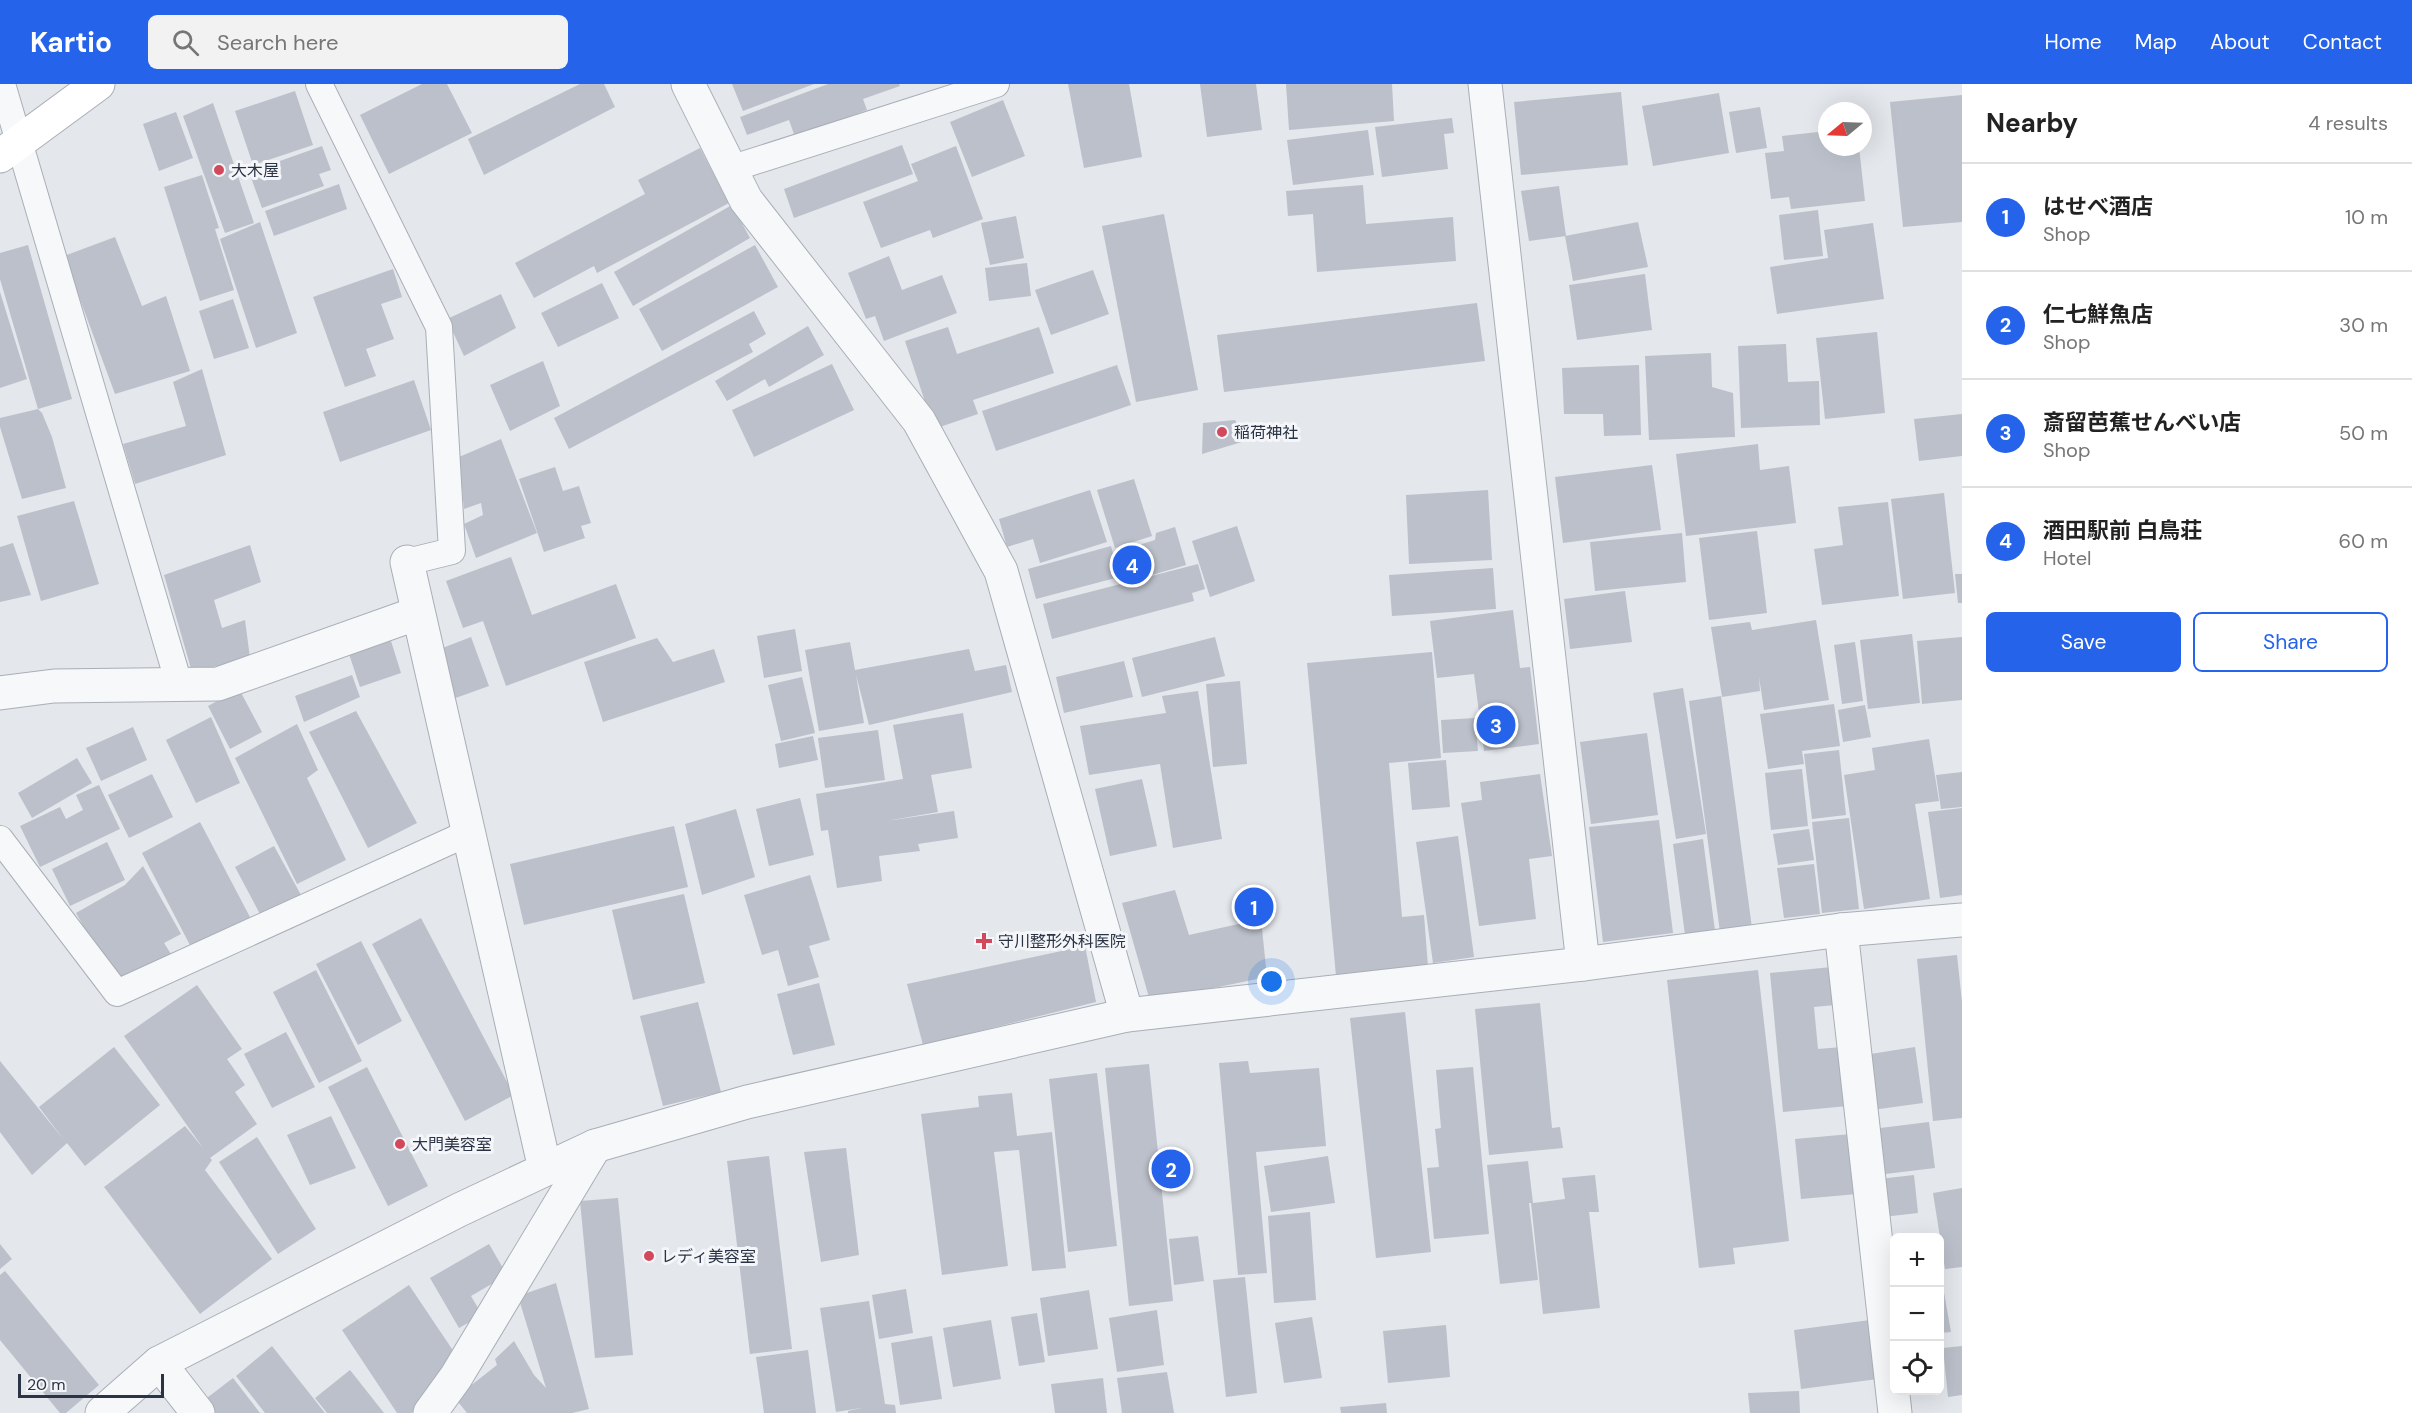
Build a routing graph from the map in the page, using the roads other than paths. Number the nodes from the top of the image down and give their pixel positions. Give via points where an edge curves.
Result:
1 (2, 84) edge
2 (98, 84) edge
3 (319, 84) edge
4 (688, 84) edge
5 (996, 84) edge
6 (1485, 84) edge
7 (9, 149) edge
8 (730, 169) junction
9 (407, 562) joint
10 (418, 613) junction
11 (179, 684) junction
12 (0, 693) edge
13 (468, 833) junction
14 (0, 839) edge
15 (1962, 920) edge
16 (1841, 930) junction
17 (1583, 964) junction
18 (1127, 1015) junction
19 (595, 1146) junction
20 (545, 1169) junction
21 (159, 1363) junction
22 (102, 1413) edge
23 (198, 1413) edge
24 (430, 1413) edge
25 (1895, 1413) edge

1 - 7 lane
2 - 7 street
3 - 9 lane via 439,327 453,551
4 - 8 street
5 - 8 lane
6 - 17 street
7 - 11 lane
8 - 18 street via 746,200 919,421 1001,571
9 - 10 street
10 - 11 street via 218,684
10 - 13 street
11 - 12 street via 54,686
13 - 14 lane via 117,993
13 - 20 street
15 - 16 street
16 - 17 street
16 - 25 street
17 - 18 street
18 - 19 street via 747,1102
19 - 20 street
19 - 24 street via 456,1377
20 - 21 street
21 - 22 street
21 - 23 street

